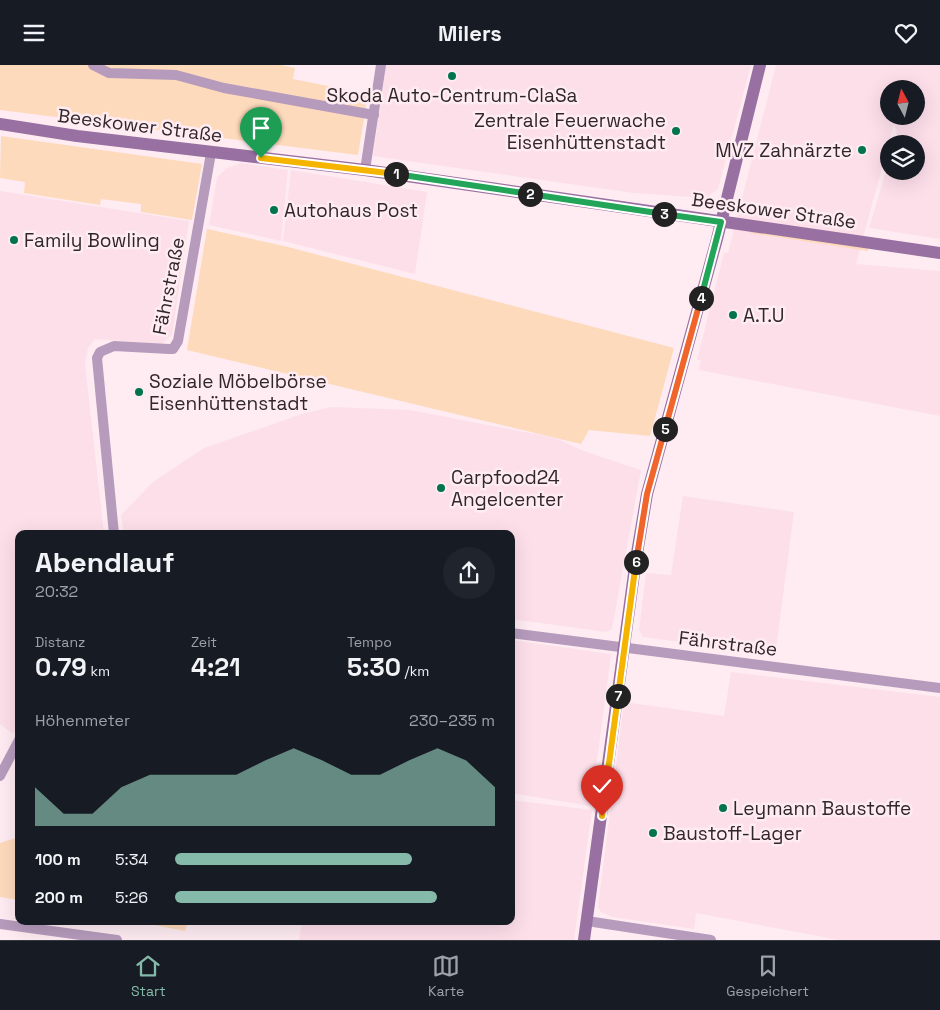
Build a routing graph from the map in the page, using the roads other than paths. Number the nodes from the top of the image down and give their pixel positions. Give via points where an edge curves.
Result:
1 (94, 65) edge
2 (381, 65) edge
3 (760, 65) edge
4 (374, 115) junction
5 (0, 124) edge
6 (211, 153) junction
7 (365, 170) junction
8 (721, 222) junction
9 (940, 253) edge
10 (114, 530) edge
11 (515, 634) edge
12 (624, 648) junction
13 (940, 688) edge
14 (15, 748) edge
15 (0, 754) edge
16 (12, 754) junction
17 (0, 776) edge
18 (588, 921) junction
19 (0, 924) edge
20 (117, 940) edge
21 (584, 940) edge
22 (711, 940) edge

1 - 4 street via 109,73 176,75 224,88
2 - 4 street
3 - 8 street
4 - 7 street
5 - 6 street, Beeskower Straße
6 - 7 street, Beeskower Straße
6 - 10 street, Fährstraße via 178,341 173,349 114,346 100,352 97,358
7 - 8 street, Beeskower Straße
8 - 9 street, Beeskower Straße
8 - 12 street via 647,494
11 - 12 street, Fährstraße
12 - 13 street, Fährstraße
12 - 18 street
14 - 16 street
15 - 16 street
16 - 17 street
18 - 21 street
18 - 22 street
19 - 20 street

